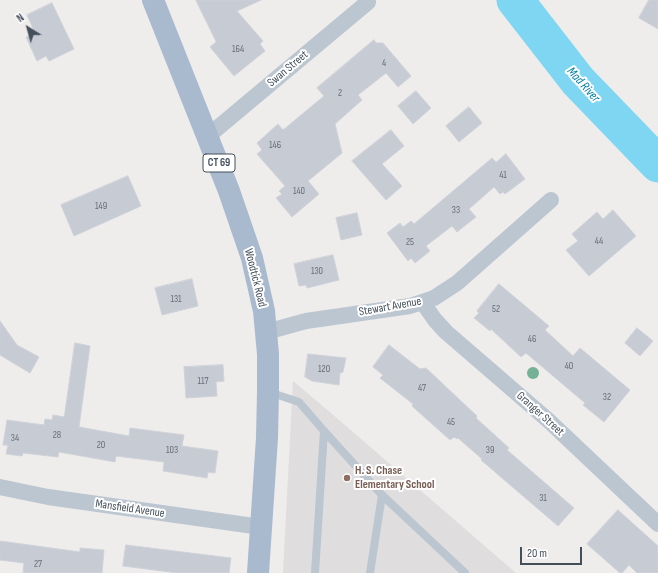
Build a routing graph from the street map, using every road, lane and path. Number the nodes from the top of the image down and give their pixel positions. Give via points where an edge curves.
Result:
1 (153, 0) edge
2 (368, 2) dead end
3 (208, 136) junction
4 (551, 200) dead end
5 (423, 303) junction
6 (266, 332) junction
7 (268, 391) junction
8 (324, 431) junction
9 (0, 487) edge
10 (382, 494) junction
11 (658, 524) edge
12 (261, 527) junction
13 (258, 573) edge
14 (315, 573) edge
15 (370, 573) edge
16 (465, 573) edge

1 - 3 main road, Woodtick Road / CT 69
2 - 3 street, Swan Street
3 - 6 main road, Woodtick Road / CT 69 via 252,258
4 - 5 street, Stewart Avenue via 457,283
5 - 6 street, Stewart Avenue via 306,321
5 - 11 street, Granger Street via 446,332 549,421
6 - 7 main road, Woodtick Road / CT 69
7 - 8 lane via 299,402
7 - 12 main road, Woodtick Road / CT 69
8 - 10 lane
8 - 14 lane
9 - 12 street, Mansfield Avenue via 55,498
10 - 15 lane
10 - 16 lane
12 - 13 main road, Woodtick Road / CT 69

